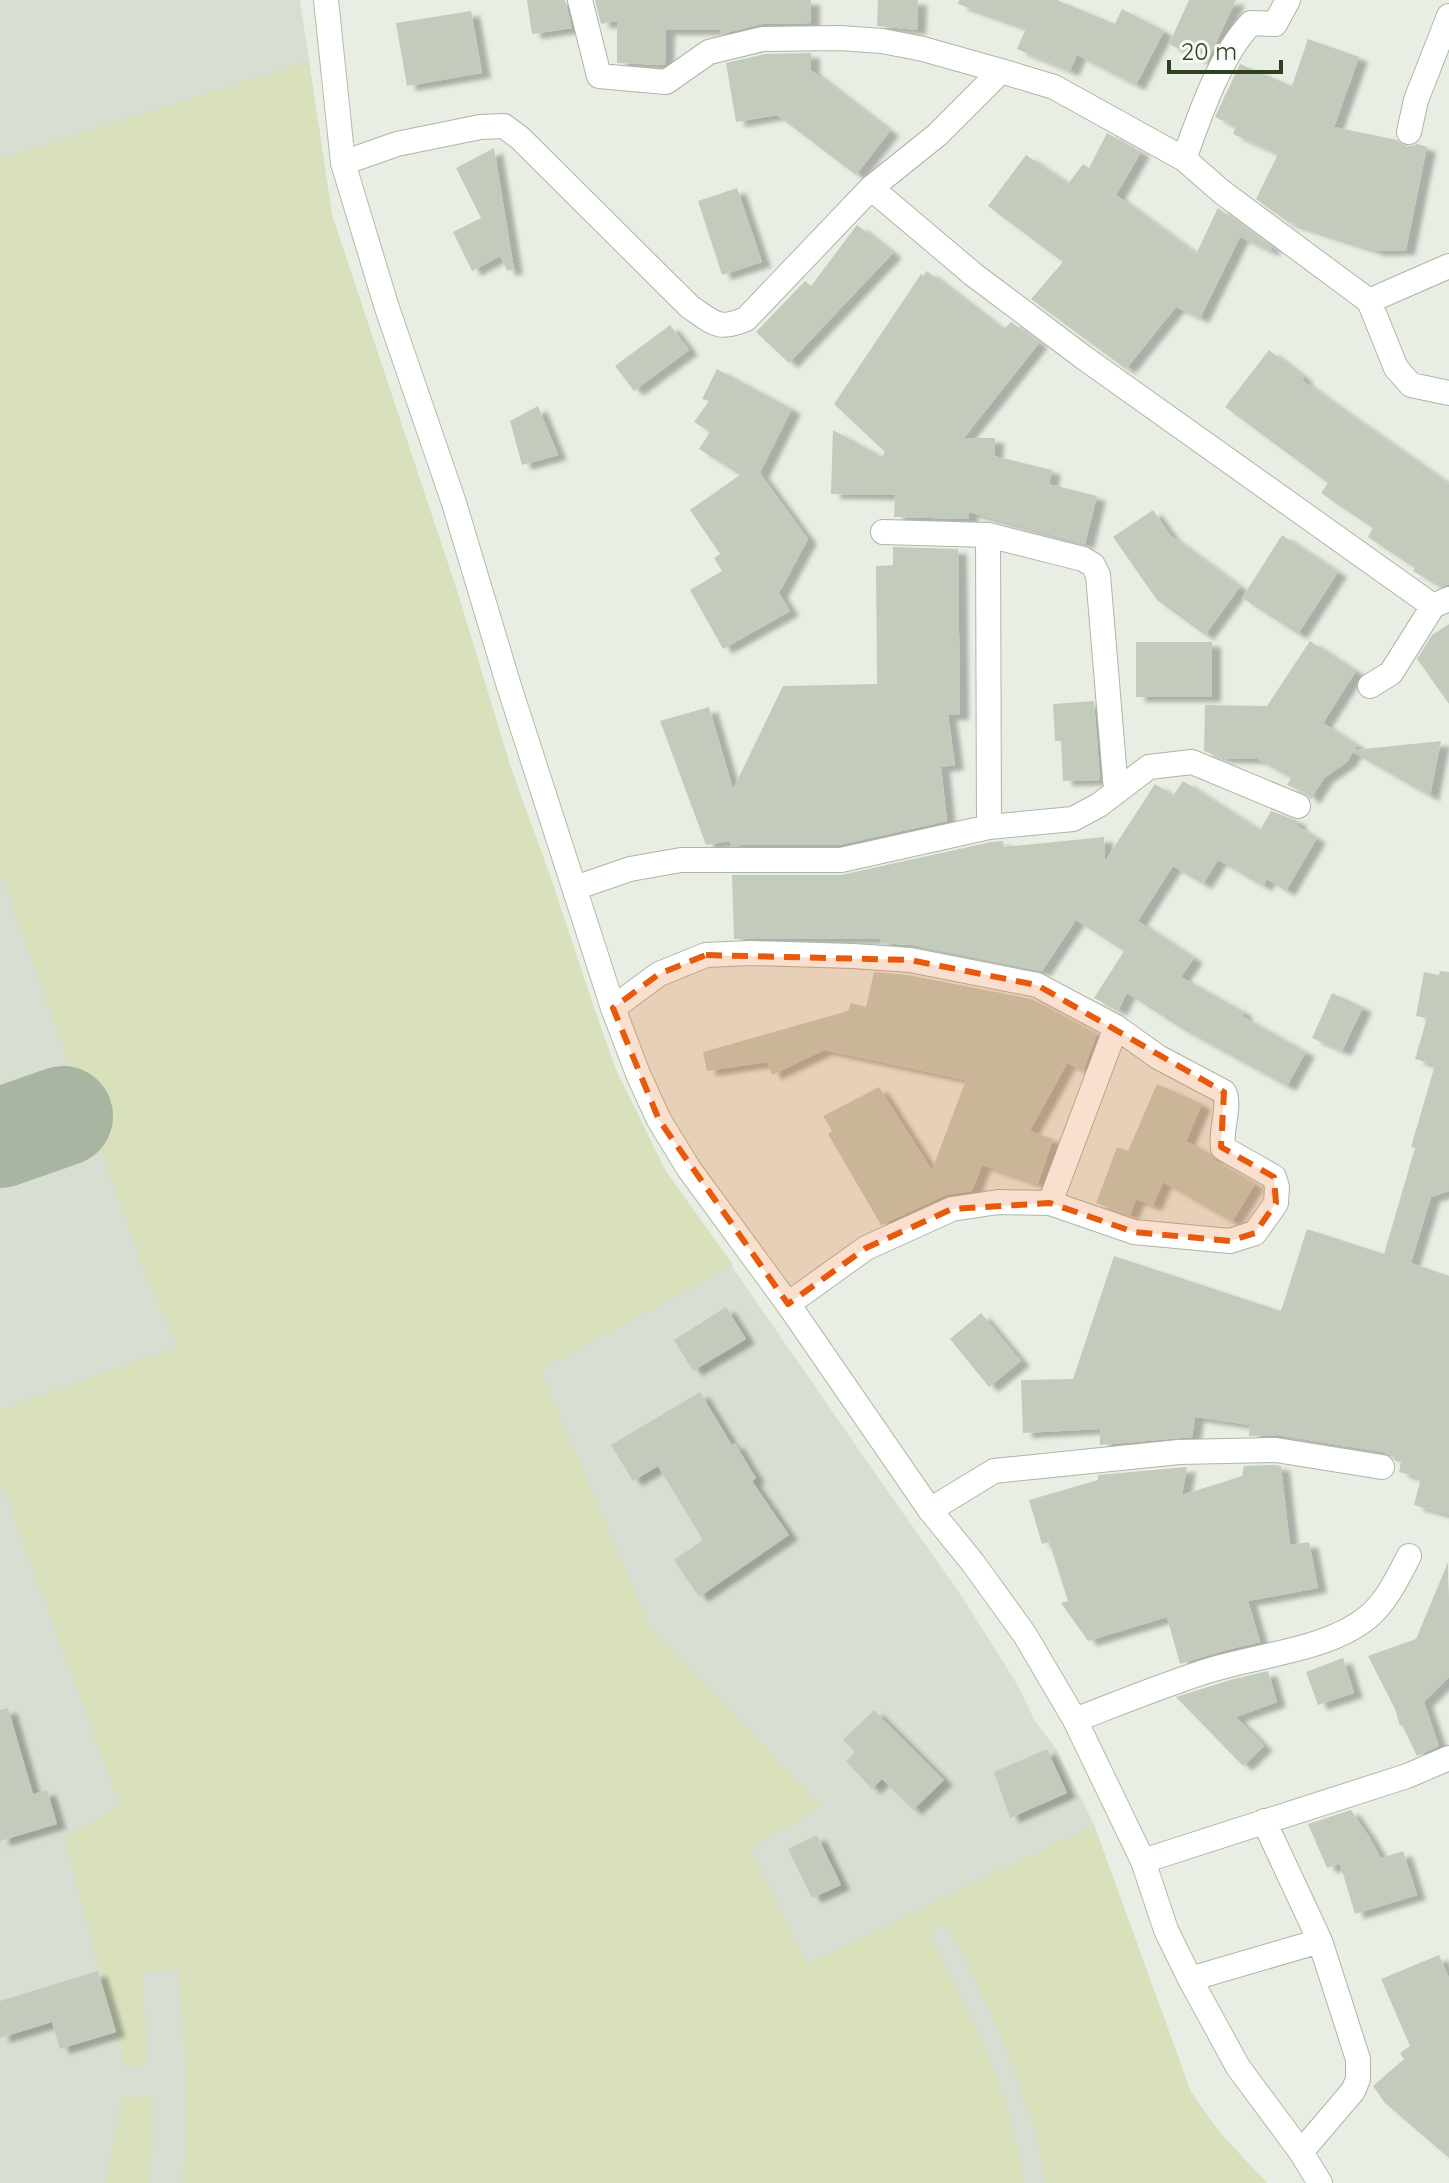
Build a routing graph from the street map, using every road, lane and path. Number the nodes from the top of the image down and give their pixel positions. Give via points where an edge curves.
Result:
1 (326, 0) edge
2 (580, 0) edge
3 (1288, 0) edge
4 (1449, 16) edge
5 (1001, 71) junction
6 (1409, 132) dead end
7 (1184, 159) junction
8 (343, 163) junction
9 (871, 188) junction
10 (1449, 266) edge
11 (1369, 301) junction
12 (1449, 393) edge
13 (883, 532) dead end
14 (988, 535) junction
15 (1441, 602) edge
16 (1370, 686) dead end
17 (1116, 790) junction
18 (1298, 806) dead end
19 (989, 827) junction
20 (575, 888) junction
21 (613, 1008) junction
22 (1116, 1027) junction
23 (1050, 1203) junction
24 (788, 1304) junction
25 (1382, 1467) dead end
26 (930, 1510) junction
27 (1409, 1556) dead end
28 (1075, 1720) junction
29 (1449, 1758) edge
30 (1264, 1821) junction
31 (1143, 1861) junction
32 (1320, 1941) junction
33 (1190, 1979) junction
34 (1301, 2152) junction
35 (1320, 2183) edge

1 - 8 street
2 - 5 street via 599,76 666,82 709,52 763,39 840,38 923,49
3 - 7 street via 1275,24 1251,23 1240,35 1208,95
4 - 6 street
5 - 7 street via 1054,87
5 - 9 street via 937,135
7 - 11 street
8 - 9 street via 397,144 504,126 690,307 715,324 729,326 746,319
8 - 20 street
9 - 15 street via 1071,348
10 - 11 street
11 - 12 street via 1396,368 1411,385
13 - 14 street
14 - 17 street via 1093,565
14 - 19 street
15 - 16 street via 1391,673
17 - 18 street via 1149,767 1192,762
17 - 19 street via 1073,819
19 - 20 street via 841,860 681,860 630,869
20 - 21 street
21 - 22 street via 659,974 706,955 853,956 910,960 1037,985
21 - 24 street via 659,1120
22 - 23 street
22 - 23 street via 1158,1057 1224,1092 1223,1148 1274,1177 1276,1203 1255,1233 1230,1241 1134,1232
23 - 24 street via 998,1202 952,1209 866,1248
24 - 26 street
25 - 26 street via 1276,1450 1179,1452 994,1471
26 - 28 street via 1025,1635
27 - 28 street via 1370,1616 1344,1633 1208,1670
28 - 31 street
29 - 30 street
30 - 31 street
30 - 32 street
31 - 33 street via 1166,1930
32 - 33 street
32 - 34 street via 1358,2059 1358,2079
33 - 34 street via 1238,2067
34 - 35 street

